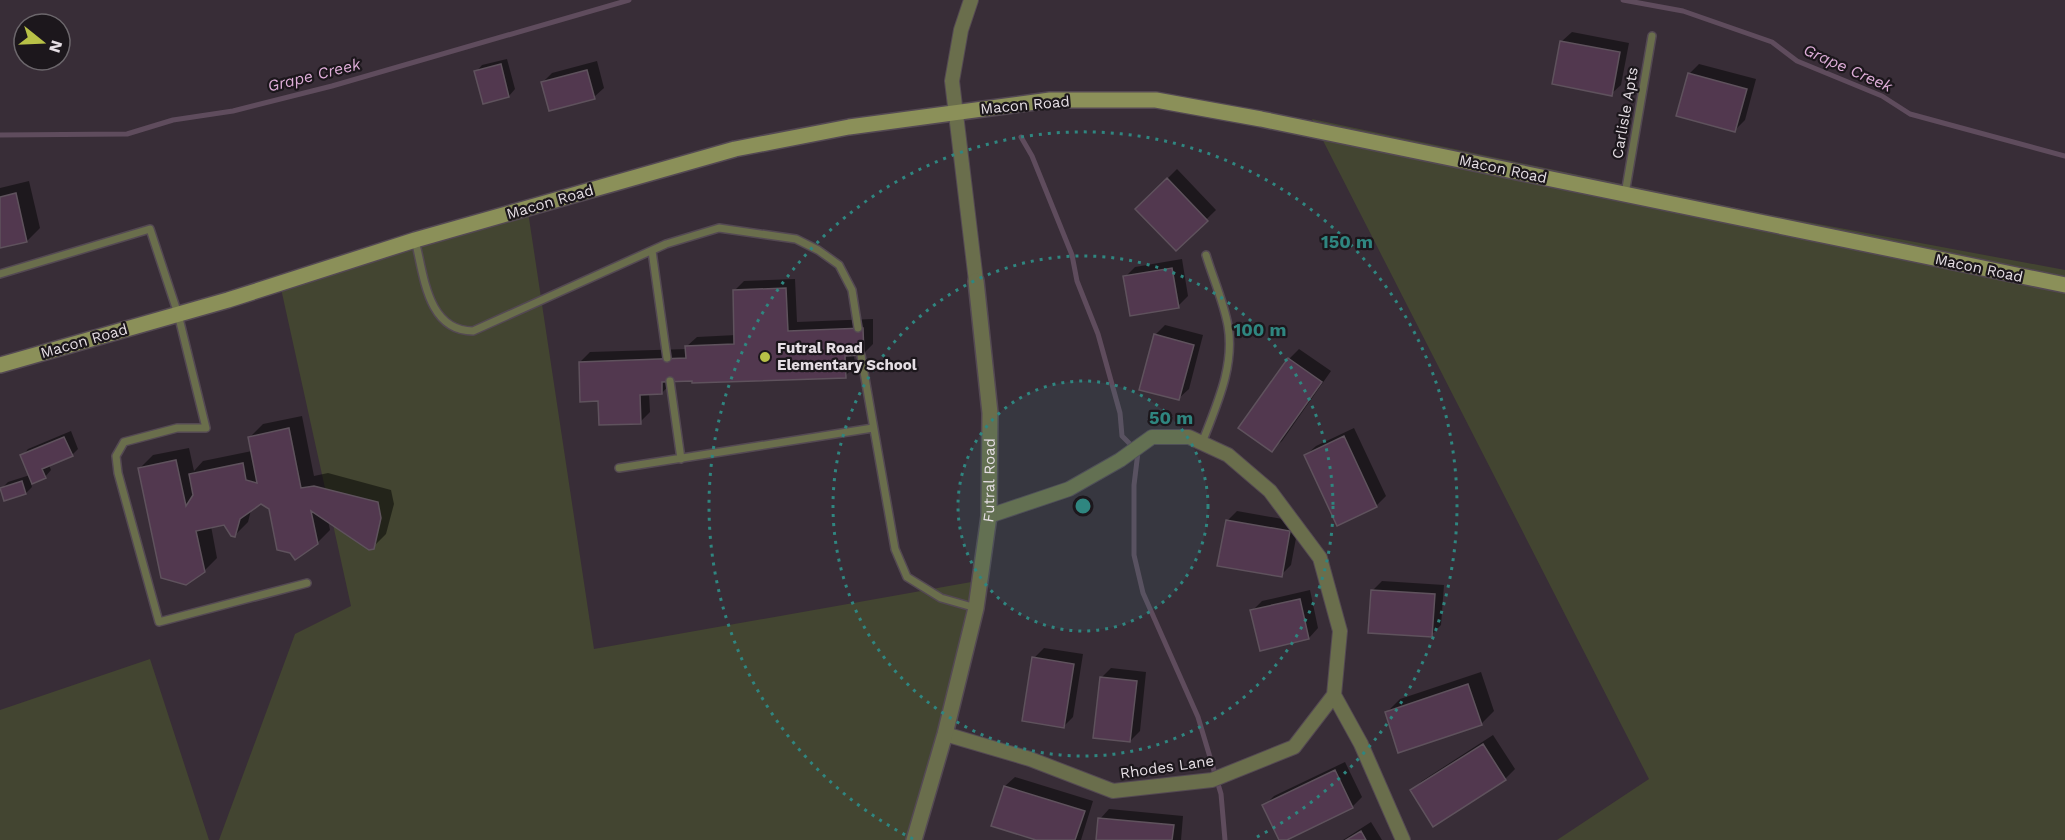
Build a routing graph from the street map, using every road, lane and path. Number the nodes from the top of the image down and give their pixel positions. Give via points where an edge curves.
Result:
1 (971, 0) edge
2 (1652, 36) dead end
3 (955, 112) junction
4 (1624, 194) junction
5 (415, 240) junction
6 (652, 251) junction
7 (1206, 255) dead end
8 (0, 274) edge
9 (976, 281) joint
10 (2065, 285) edge
11 (178, 314) junction
12 (858, 328) dead end
13 (861, 356) dead end
14 (667, 358) dead end
15 (0, 365) edge
16 (670, 381) dead end
17 (873, 428) junction
18 (1202, 443) junction
19 (681, 459) junction
20 (619, 468) dead end
21 (988, 516) junction
22 (307, 583) dead end
23 (976, 608) junction
24 (1334, 695) junction
25 (945, 734) junction
26 (914, 840) edge
27 (1402, 840) edge

1 - 3 street, Futral Road via 955,59
2 - 4 lane, Carlisle Apts
3 - 4 main road, Macon Road via 1050,100 1156,99
3 - 5 main road, Macon Road via 735,149
3 - 9 street, Futral Road
4 - 10 main road, Macon Road
5 - 6 lane via 432,308 444,322 460,331 472,331
5 - 11 main road, Macon Road
6 - 12 lane via 719,228 796,239 839,265 852,290
6 - 14 lane
7 - 18 lane via 1228,326 1229,354 1222,391
8 - 11 lane via 150,229
9 - 21 street, Futral Road via 990,412
11 - 15 main road, Macon Road
11 - 22 lane via 206,428 177,428 124,442 116,456 159,622
13 - 17 lane
16 - 19 lane
17 - 19 lane
17 - 23 lane via 895,549 907,577 942,598
18 - 21 street via 1189,437 1152,436 1120,460 1069,489
18 - 24 street via 1228,455 1270,490 1320,558 1340,631
19 - 20 lane
21 - 23 street, Futral Road
23 - 25 street, Futral Road
24 - 25 street, Rhodes Lane via 1294,747 1212,780 1113,791 1030,759
24 - 27 street via 1361,744
25 - 26 street, Futral Road

